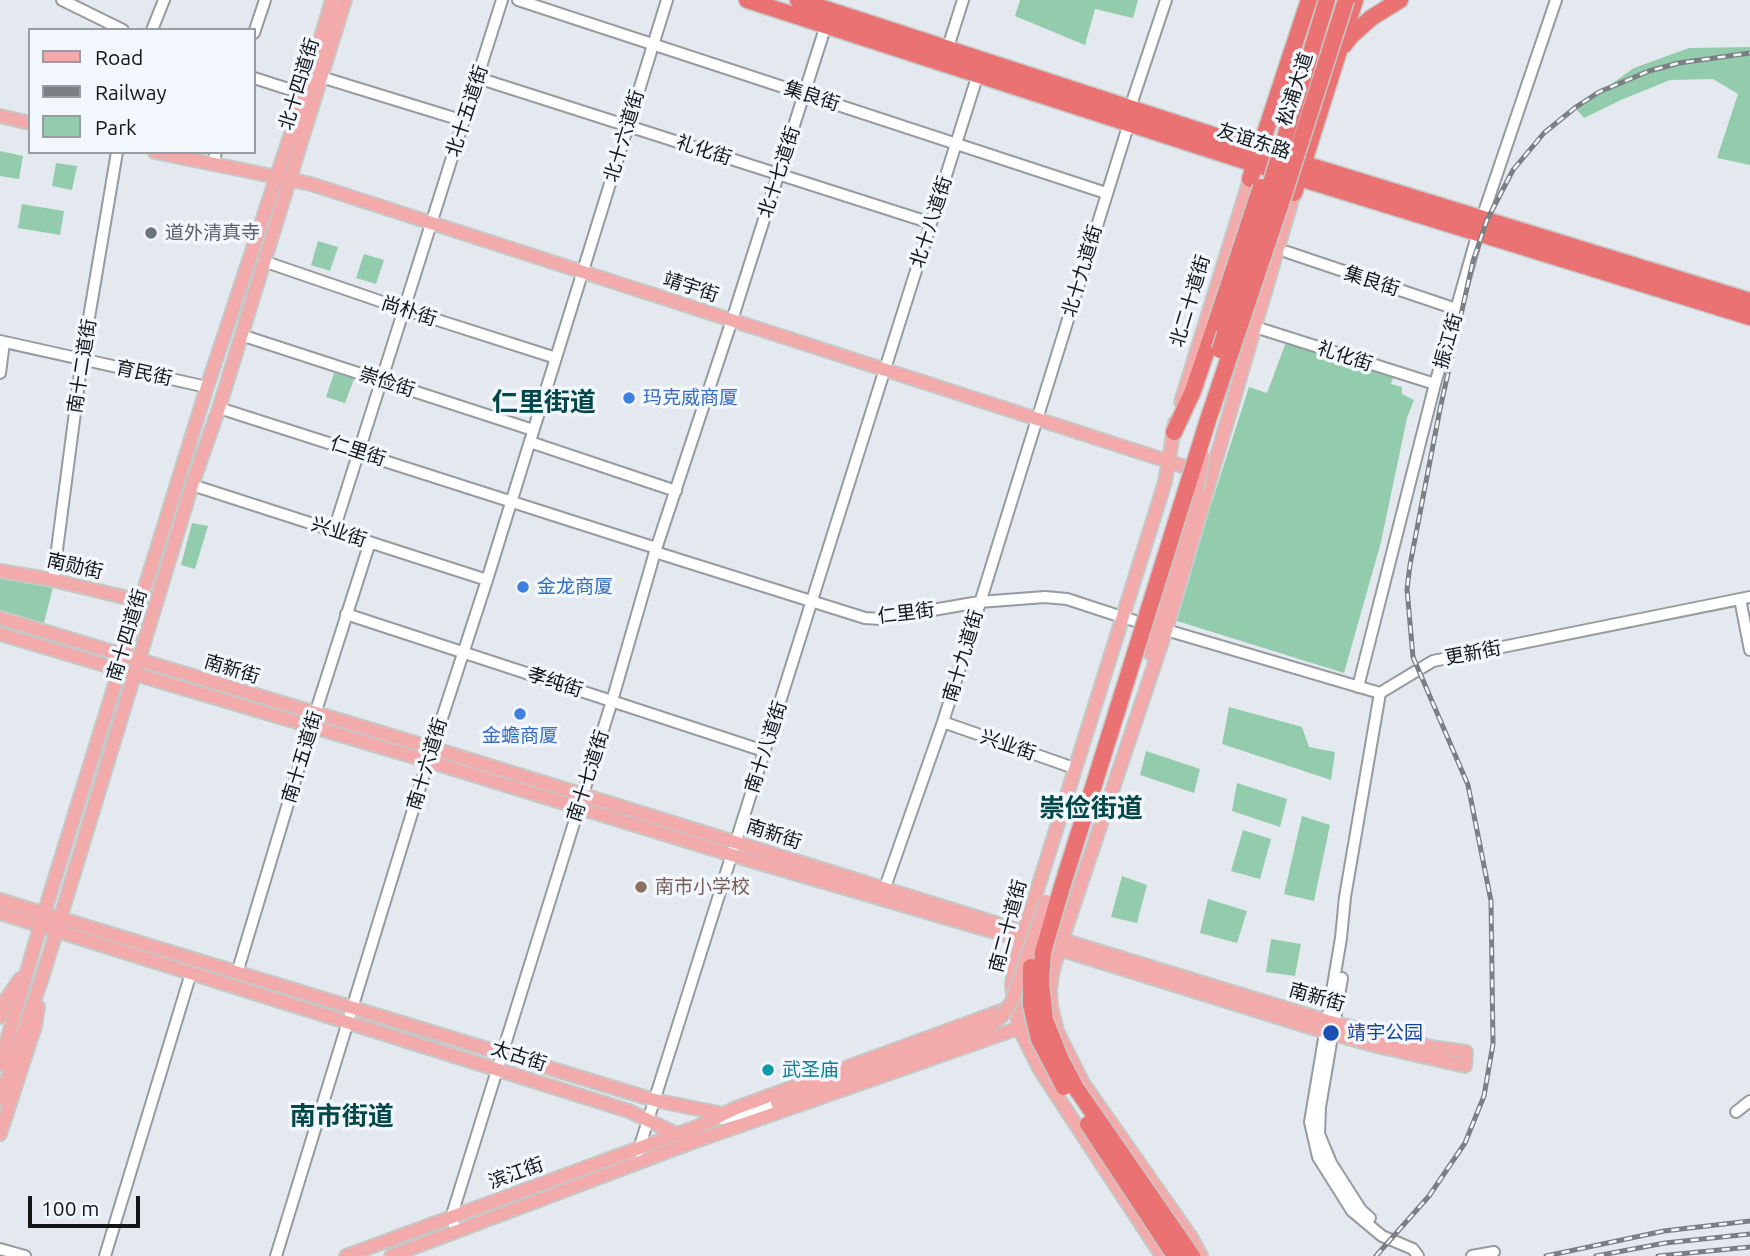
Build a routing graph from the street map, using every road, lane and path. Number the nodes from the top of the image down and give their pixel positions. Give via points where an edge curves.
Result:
1 (62, 0) edge
2 (164, 0) edge
3 (265, 0) edge
4 (332, 0) edge
5 (345, 0) edge
6 (502, 0) edge
7 (519, 0) edge
8 (667, 0) edge
9 (747, 0) edge
10 (798, 0) edge
11 (963, 0) edge
12 (1166, 0) edge
13 (1309, 0) edge
14 (1327, 0) edge
15 (1346, 0) edge
16 (1355, 0) edge
17 (1400, 0) edge
18 (1556, 0) edge
19 (828, 11) edge
20 (120, 28) edge
21 (153, 28) edge
22 (256, 28) edge
23 (1318, 30) junction
24 (653, 44) junction
25 (948, 47) junction
26 (1341, 50) junction
27 (978, 74) junction
28 (321, 77) junction
29 (478, 78) junction
30 (256, 79) edge
31 (304, 94) junction
32 (804, 94) junction
33 (1129, 115) junction
34 (0, 116) edge
35 (464, 121) junction
36 (28, 123) edge
37 (627, 126) junction
38 (956, 144) junction
39 (117, 154) edge
40 (175, 154) edge
41 (214, 158) edge
42 (1254, 164) junction
43 (778, 174) junction
44 (283, 179) junction
45 (1291, 183) junction
46 (1106, 193) junction
47 (432, 223) junction
48 (931, 223) junction
49 (1480, 225) junction
50 (1287, 252) dead end
51 (263, 261) junction
52 (583, 272) junction
53 (1750, 302) edge
54 (403, 309) junction
55 (1456, 309) junction
56 (1750, 317) edge
57 (732, 320) junction
58 (1255, 327) junction
59 (241, 335) junction
60 (2, 342) edge
61 (556, 358) junction
62 (82, 359) junction
63 (884, 369) junction
64 (0, 373) edge
65 (381, 380) junction
66 (1435, 384) junction
67 (206, 387) junction
68 (219, 408) junction
69 (1208, 419) junction
70 (1037, 420) junction
71 (533, 430) junction
72 (1174, 432) junction
73 (530, 442) junction
74 (358, 451) junction
75 (1170, 462) junction
76 (1211, 476) junction
77 (192, 485) junction
78 (676, 491) junction
79 (511, 502) junction
80 (334, 530) junction
81 (370, 542) junction
82 (656, 550) junction
83 (0, 571) edge
84 (53, 580) junction
85 (487, 580) junction
86 (1745, 598) edge
87 (140, 601) junction
88 (813, 602) junction
89 (979, 602) junction
90 (346, 614) junction
91 (1122, 617) junction
92 (0, 618) edge
93 (1162, 628) junction
94 (0, 634) edge
95 (1750, 650) edge
96 (463, 652) junction
97 (123, 656) junction
98 (139, 661) junction
99 (119, 669) junction
100 (135, 674) junction
101 (1358, 687) junction
102 (1383, 691) junction
103 (612, 701) junction
104 (313, 720) junction
105 (943, 722) junction
106 (764, 751) junction
107 (430, 754) junction
108 (1074, 768) junction
109 (581, 794) junction
110 (577, 808) junction
111 (734, 848) junction
112 (884, 890) junction
113 (0, 900) edge
114 (1046, 901) junction
115 (0, 913) edge
116 (42, 920) junction
117 (58, 925) junction
118 (1023, 936) junction
119 (1061, 945) junction
120 (28, 967) junction
121 (191, 973) junction
122 (237, 973) junction
123 (42, 978) junction
124 (1014, 1006) junction
125 (1051, 1006) junction
126 (353, 1009) junction
127 (0, 1017) edge
128 (349, 1023) junction
129 (1018, 1028) junction
130 (1330, 1028) junction
131 (1057, 1031) junction
132 (503, 1055) junction
133 (0, 1064) edge
134 (499, 1069) junction
135 (0, 1099) edge
136 (654, 1100) junction
137 (1750, 1101) edge
138 (777, 1103) joint
139 (1736, 1112) dead end
140 (723, 1114) junction
141 (648, 1120) junction
142 (699, 1126) junction
143 (0, 1134) edge
144 (677, 1134) junction
145 (693, 1142) junction
146 (639, 1148) junction
147 (634, 1165) junction
148 (451, 1217) junction
149 (457, 1231) junction
150 (0, 1249) edge
151 (1494, 1252) dead end
152 (25, 1256) edge
153 (105, 1256) edge
154 (276, 1256) edge
155 (346, 1256) edge
156 (391, 1256) edge
157 (1162, 1256) edge
158 (1175, 1256) edge
159 (1192, 1256) edge
160 (1201, 1256) edge
161 (1418, 1256) edge
162 (1472, 1256) edge

1 - 20 street
2 - 21 street
3 - 22 street
4 - 31 main road, 北十四道街
5 - 28 main road, 北十四道街
6 - 29 street, 北十五道街
7 - 24 street, 集良街
8 - 24 street, 北十六道街
9 - 19 highway, 友谊东路
10 - 19 highway, 友谊东路
11 - 25 street
12 - 33 street, 北十九道街
13 - 42 highway, 北二十道街
14 - 23 highway, 松浦大道, bridge
15 - 45 highway, 松浦大道, bridge
16 - 26 highway
17 - 26 highway via 1361,26
18 - 49 street, 振江街
19 - 25 highway, 友谊东路
19 - 27 highway, 友谊东路
19 - 32 street, 北十七道街
23 - 45 highway, 松浦大道, bridge
23 - 72 highway, bridge via 1194,391
24 - 32 street, 集良街
24 - 37 street, 北十六道街
25 - 33 highway, 友谊东路
26 - 45 highway
27 - 33 highway, 友谊东路
27 - 38 street, 北十八道街
28 - 35 street
28 - 44 main road, 北十四道街
29 - 35 street, 北十五道街
29 - 37 street, 礼化街
30 - 31 street
31 - 44 main road, 北十四道街
32 - 38 street, 集良街
32 - 43 street, 北十七道街
33 - 42 highway, 友谊东路
33 - 46 street, 北十九道街
34 - 36 main road
35 - 47 street, 北十五道街
37 - 43 street, 礼化街
37 - 52 street, 北十六道街
38 - 46 street, 集良街
38 - 48 street, 北十八道街
39 - 62 street, 南十二道街
40 - 41 main road, 靖宇街
41 - 44 main road, 靖宇街
42 - 45 highway, 友谊东路
42 - 72 main road, 北二十道街
43 - 48 street, 礼化街
43 - 57 street, 北十七道街
44 - 47 main road, 靖宇街
44 - 51 main road, 南十四道街
44 - 67 main road
45 - 49 highway, 友谊东路
45 - 58 main road
45 - 69 highway, bridge
45 - 114 highway, bridge
46 - 70 street, 北十九道街
47 - 52 main road, 靖宇街
47 - 54 street
48 - 63 street, 北十八道街
49 - 53 highway, 友谊东路
49 - 55 street, 振江街
49 - 56 highway, 友谊东路
50 - 55 street, 集良街
51 - 54 street, 尚朴街
51 - 59 main road, 南十四道街
52 - 57 main road, 靖宇街
52 - 61 street, 南十六道街
54 - 61 street, 尚朴街
54 - 65 street
55 - 66 street, 振江街
57 - 63 main road, 靖宇街
57 - 78 street, 南十七道街
58 - 66 street, 礼化街
58 - 76 main road
59 - 65 street, 崇俭街
59 - 68 main road, 南十四道街
60 - 62 street, 育民街
60 - 64 street
61 - 71 street, 南十六道街
62 - 67 street, 育民街
62 - 84 street, 南十二道街
63 - 70 main road, 靖宇街
63 - 88 street, 南十八道街
65 - 71 street, 崇俭街
65 - 74 street
66 - 101 street, 振江街
67 - 87 main road
68 - 74 street, 仁里街
68 - 77 main road, 南十四道街
69 - 93 main road, bridge via 1197,490
69 - 159 highway, bridge via 1060,890 1043,952 1041,983 1050,1037 1076,1088
70 - 75 main road, 靖宇街
70 - 89 street, 南十九道街
71 - 73 street, 南十六道街
72 - 75 main road, 北二十道街
73 - 78 street
73 - 79 street, 南十六道街
74 - 79 street, 仁里街
74 - 80 street
75 - 76 main road, 靖宇街
75 - 91 main road, 北二十道街
76 - 93 main road
77 - 80 street, 兴业街
77 - 98 main road, 南十四道街
78 - 82 street, 南十七道街
79 - 82 street, 仁里街
79 - 85 street, 南十六道街
80 - 81 street, 兴业街
81 - 85 street, 兴业街
81 - 90 street, 南十五道街
82 - 88 street, 仁里街
82 - 103 street, 南十七道街
83 - 84 main road, 南勋街
84 - 87 main road, 南勋街
85 - 96 street, 南十六道街
86 - 95 street
86 - 102 street, 更新街 via 1433,661
87 - 97 main road
88 - 89 street, 仁里街 via 881,619
88 - 106 street, 南十八道街
89 - 91 street, 仁里街 via 1067,599
89 - 105 street, 南十九道街
90 - 96 street, 孝纯街
90 - 104 street, 南十五道街
91 - 93 street, 仁里街
91 - 108 main road, 南二十道街
92 - 97 main road
93 - 101 street
93 - 119 main road
94 - 99 main road
96 - 103 street, 孝纯街
96 - 107 street, 南十六道街
97 - 98 main road, 南新街
97 - 99 main road
98 - 100 main road, 南十四道街
98 - 104 main road, 南新街
99 - 100 main road, 南新街
99 - 116 main road
100 - 104 main road, 南新街
100 - 117 main road, 南十四道街
101 - 102 street
102 - 130 street
103 - 106 street, 孝纯街
103 - 109 street, 南十七道街
104 - 107 main road, 南新街
104 - 122 street, 南十五道街
105 - 108 street, 兴业街
105 - 112 street, 南十九道街
106 - 111 street, 南十八道街
107 - 109 main road, 南新街
107 - 110 main road, 南新街
107 - 126 street, 南十六道街
108 - 118 main road, 南二十道街
109 - 110 street, 南十七道街
109 - 111 main road, 南新街
110 - 111 main road, 南新街
110 - 132 street, 南十七道街
111 - 112 main road, 南新街
111 - 118 main road, 南新街
111 - 136 street, 南十八道街
112 - 118 main road, 南新街
113 - 116 main road, 太古街
114 - 138 main road, bridge via 1012,1001 988,1027
114 - 158 highway, bridge via 1031,965 1031,1005 1038,1039 1064,1087
115 - 116 main road, 太古街
116 - 117 main road, 太古街
116 - 120 main road
117 - 121 main road, 太古街
117 - 122 main road, 太古街
117 - 123 main road, 南十四道街
118 - 119 main road, 南新街
118 - 124 main road, 南二十道街 via 1014,967
119 - 125 main road via 1052,974
119 - 130 main road, 南新街
120 - 127 main road
120 - 133 main road
121 - 128 main road, 太古街
121 - 153 street
122 - 126 main road, 太古街
123 - 135 main road, 南十四道街
123 - 143 main road via 35,1026
124 - 125 main road
124 - 129 main road, 南二十道街
124 - 140 main road
125 - 131 main road
126 - 128 street, 南十六道街
126 - 132 main road, 太古街
128 - 134 main road, 太古街
128 - 154 street, 南十六道街
129 - 131 main road
129 - 145 main road
129 - 157 main road, 南二十道街 via 1055,1095
130 - 130 main road, 南新街 via 1465,1066 1466,1052
130 - 161 street via 1310,1122 1315,1149 1352,1211 1382,1236 1413,1249
131 - 160 main road via 1083,1083
132 - 134 street, 南十七道街
132 - 136 main road, 太古街
134 - 141 main road, 太古街
134 - 148 street, 南十七道街
136 - 140 main road, 太古街
136 - 141 street, 南十八道街
137 - 139 street
138 - 142 street
140 - 142 main road
141 - 144 main road, 太古街
141 - 146 street, 南十八道街
142 - 144 main road, 滨江街
144 - 145 main road, 太古街
144 - 146 main road, 滨江街
145 - 147 main road, 滨江街
146 - 147 street, 南十八道街
146 - 148 main road, 滨江街
147 - 149 main road, 滨江街
148 - 149 street
148 - 155 main road, 滨江街
149 - 156 main road, 滨江街
150 - 152 street
151 - 162 street

